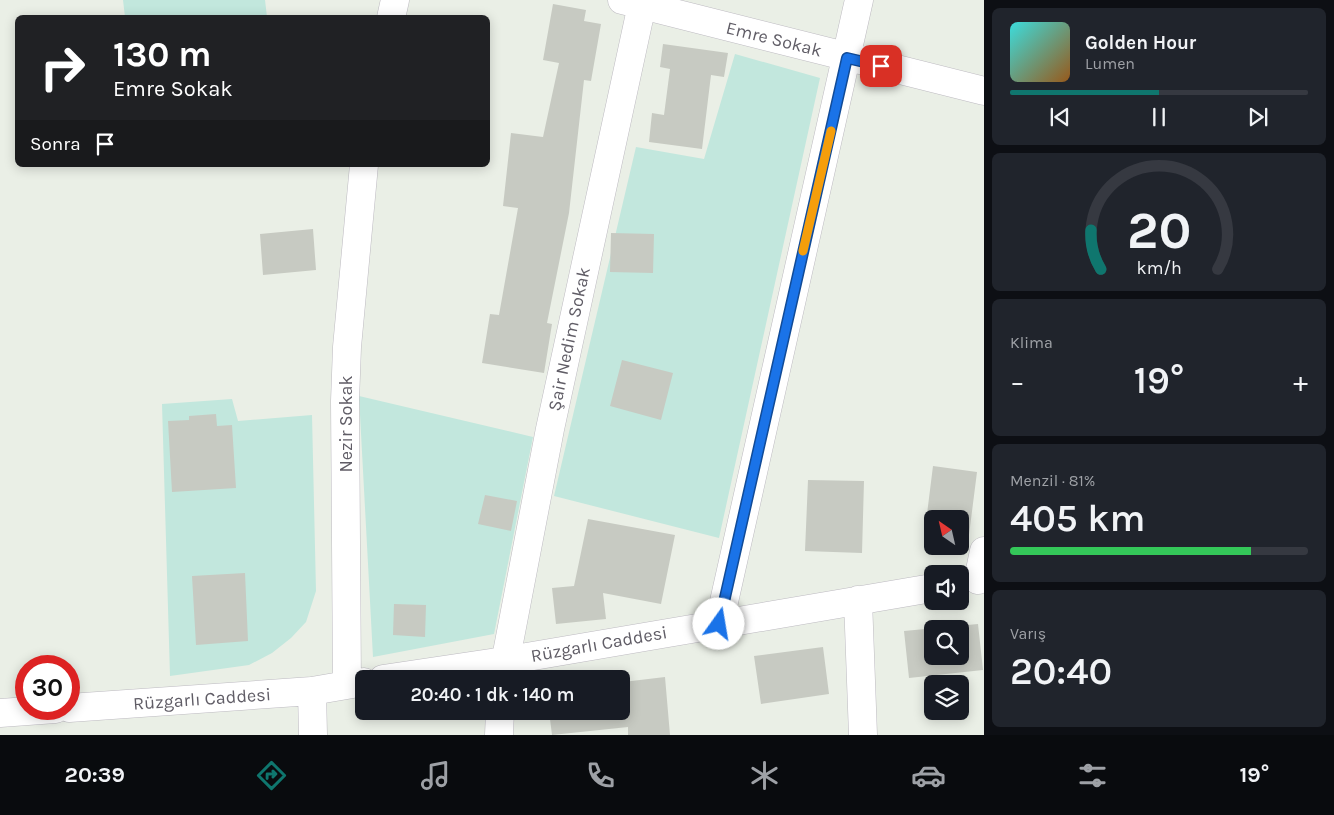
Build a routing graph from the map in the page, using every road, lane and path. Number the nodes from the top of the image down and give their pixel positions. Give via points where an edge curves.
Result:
1 (395, 0) edge
2 (859, 0) edge
3 (635, 2) edge
4 (392, 15) edge
5 (847, 58) junction
6 (984, 91) edge
7 (364, 167) edge
8 (984, 551) edge
9 (974, 581) edge
10 (924, 589) edge
11 (858, 600) junction
12 (719, 624) junction
13 (355, 670) edge
14 (503, 670) edge
15 (355, 683) edge
16 (312, 691) junction
17 (80, 707) edge
18 (15, 712) edge
19 (0, 713) edge
20 (500, 720) edge
21 (313, 735) edge
22 (499, 735) edge
23 (864, 735) edge

1 - 4 street
2 - 5 street
3 - 5 street, Emre Sokak
3 - 14 street, Şair Nedim Sokak
5 - 6 street, Emre Sokak
5 - 12 street
7 - 13 street, Nezir Sokak via 345,400
8 - 9 street
10 - 11 street, Rüzgarlı Caddesi
11 - 12 street, Rüzgarlı Caddesi
11 - 23 street
12 - 14 street, Rüzgarlı Caddesi
15 - 16 street, Rüzgarlı Caddesi
16 - 17 street, Rüzgarlı Caddesi
16 - 21 street
18 - 19 street
20 - 22 street

